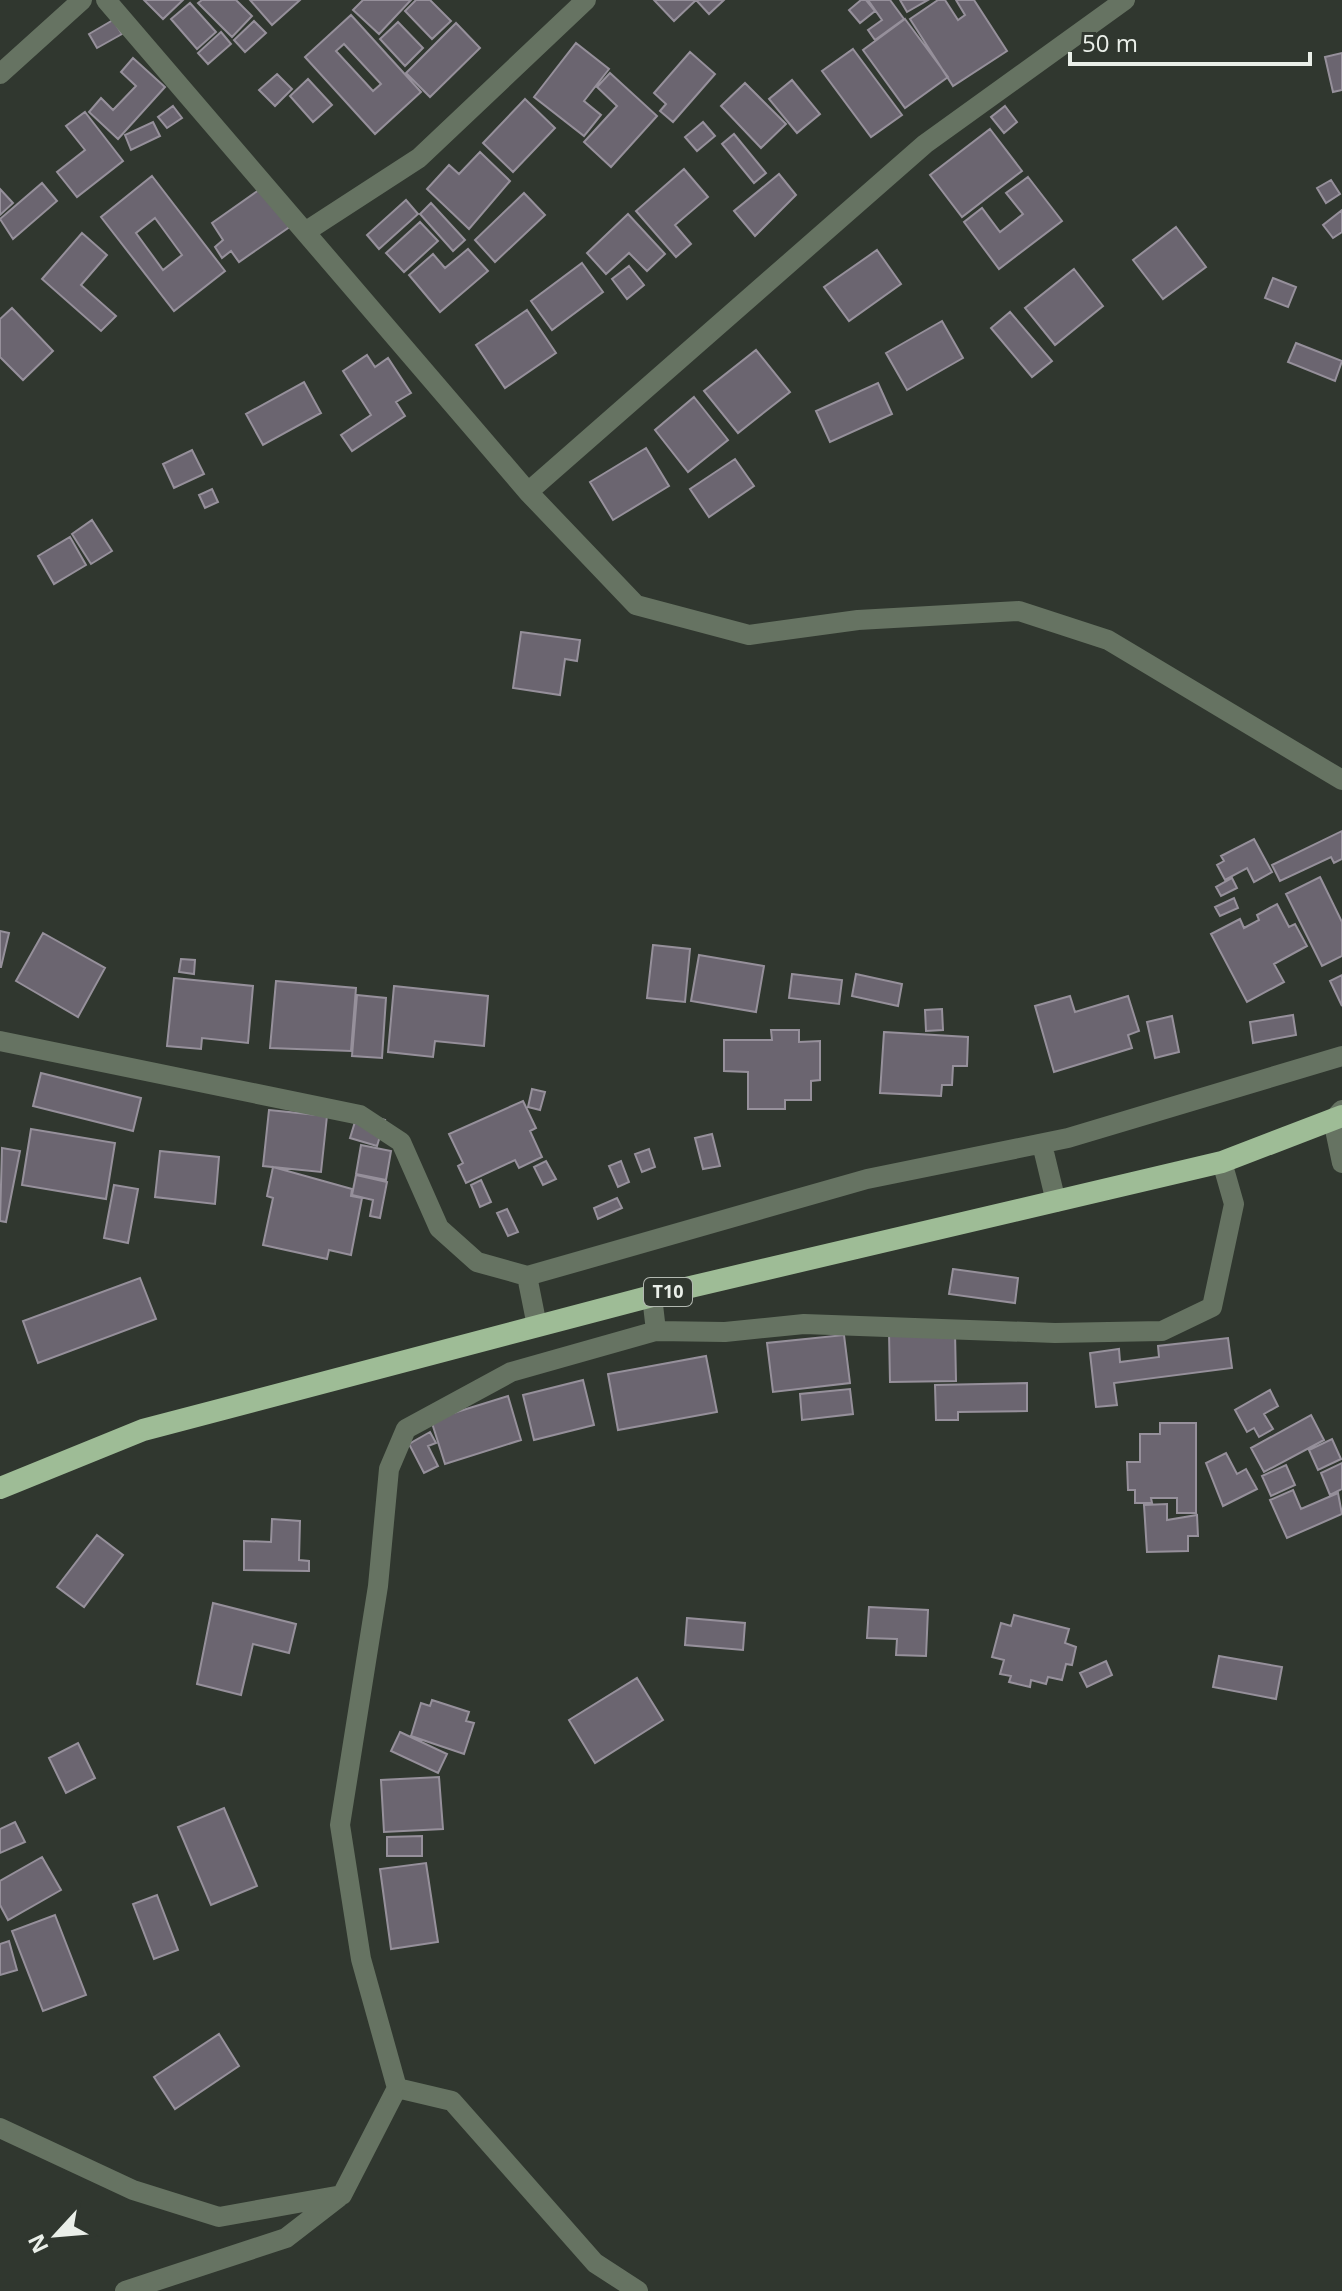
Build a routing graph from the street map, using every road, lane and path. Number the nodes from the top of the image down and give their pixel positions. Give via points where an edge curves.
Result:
1 (82, 0) edge
2 (106, 0) edge
3 (586, 0) edge
4 (1125, 0) edge
5 (0, 74) edge
6 (305, 232) junction
7 (528, 492) junction
8 (1342, 780) edge
9 (0, 1041) edge
10 (1342, 1056) edge
11 (1339, 1115) edge
12 (1042, 1144) junction
13 (1222, 1162) junction
14 (1342, 1163) edge
15 (1056, 1202) junction
16 (527, 1276) junction
17 (652, 1296) junction
18 (537, 1326) junction
19 (656, 1331) junction
20 (0, 1488) edge
21 (397, 2088) junction
22 (0, 2128) edge
23 (342, 2195) junction
24 (125, 2291) edge
25 (638, 2291) edge

1 - 5 street
2 - 6 street
3 - 6 street via 419,158
4 - 7 street via 925,144
6 - 7 street
7 - 8 street via 636,605 749,635 858,620 1019,611 1108,640
9 - 16 street via 360,1115 401,1142 439,1228 477,1262
10 - 12 street
11 - 13 highway, T10
11 - 14 street
12 - 15 street
12 - 16 street via 867,1179
13 - 15 highway, T10
13 - 19 street via 1234,1204 1212,1307 1162,1331 1055,1333 804,1324 725,1332
15 - 17 highway, T10
16 - 18 street
17 - 18 highway, T10
17 - 19 street
18 - 20 highway, T10 via 143,1430
19 - 21 street via 511,1372 406,1429 389,1469 378,1586 340,1825 361,1959
21 - 23 street
21 - 25 street via 452,2101 595,2263
22 - 23 street via 133,2190 219,2217
23 - 24 street via 286,2238

